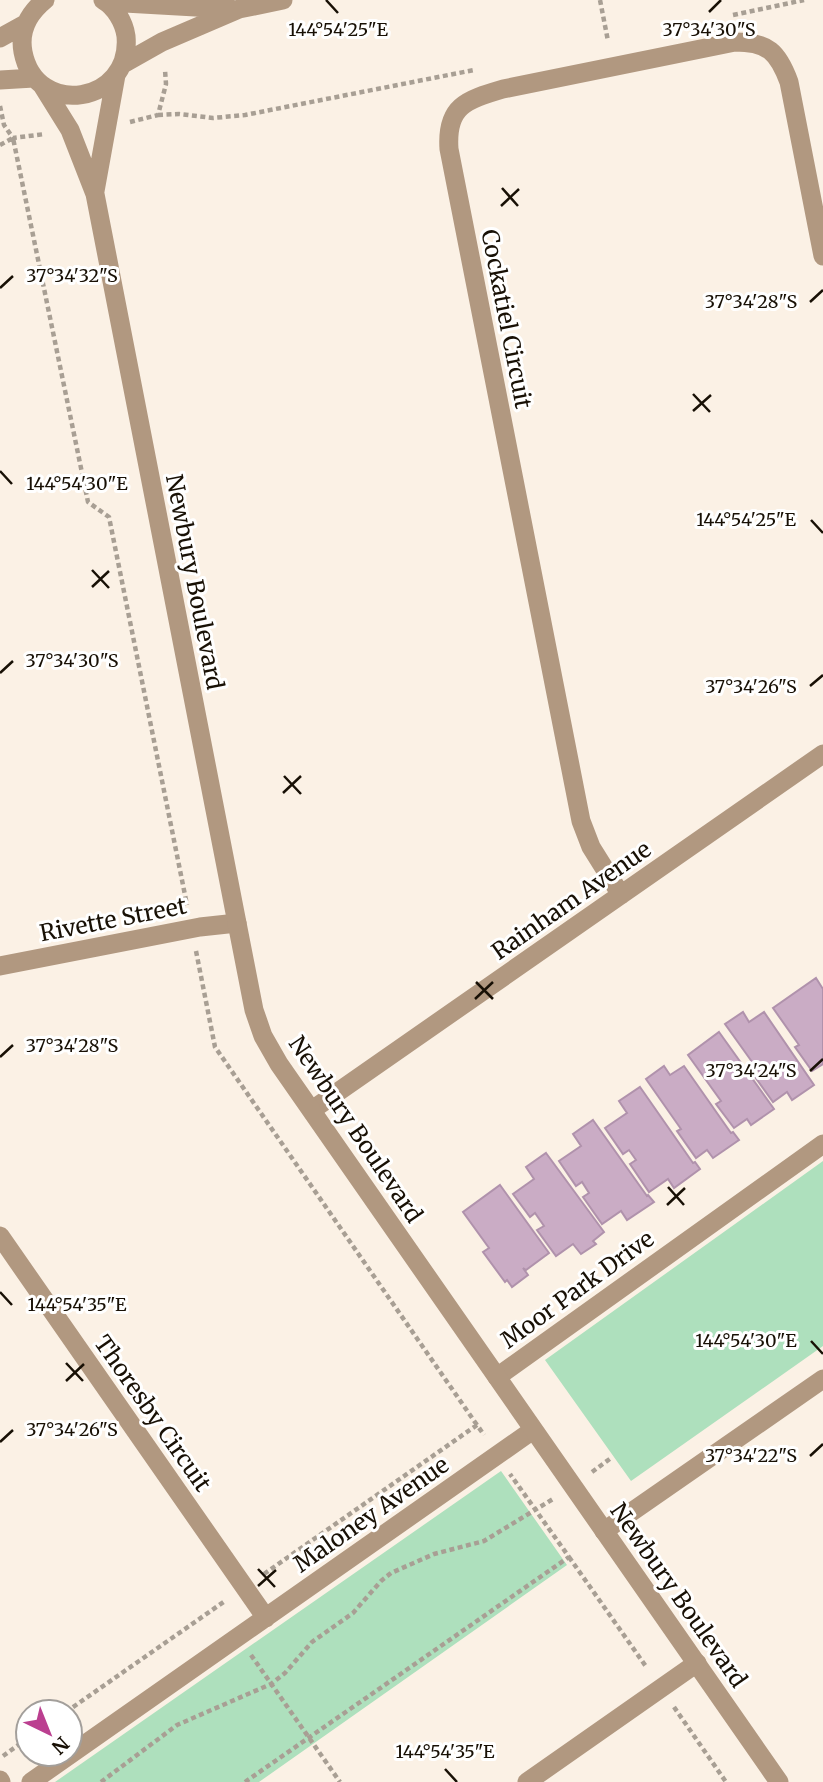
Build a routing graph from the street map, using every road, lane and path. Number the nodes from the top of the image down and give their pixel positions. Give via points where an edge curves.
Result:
1 (283, 0) edge
2 (600, 0) edge
3 (804, 0) edge
4 (105, 1) edge
5 (34, 9) edge
6 (239, 9) junction
7 (725, 16) dead end
8 (0, 38) edge
9 (621, 38) dead end
10 (485, 67) dead end
11 (119, 69) junction
12 (0, 80) edge
13 (38, 81) junction
14 (158, 115) dead end
15 (13, 138) dead end
16 (0, 145) edge
17 (95, 194) junction
18 (823, 256) edge
19 (823, 754) edge
20 (621, 895) junction
21 (237, 923) junction
22 (0, 966) edge
23 (312, 1110) junction
24 (823, 1144) edge
25 (0, 1236) edge
26 (496, 1377) junction
27 (823, 1379) edge
28 (533, 1430) junction
29 (497, 1455) junction
30 (611, 1458) dead end
31 (573, 1485) junction
32 (535, 1511) junction
33 (604, 1531) junction
34 (569, 1557) junction
35 (245, 1588) junction
36 (266, 1618) junction
37 (239, 1637) junction
38 (697, 1663) junction
39 (271, 1684) junction
40 (660, 1689) junction
41 (84, 1700) edge
42 (309, 1738) junction
43 (31, 1782) edge
44 (101, 1782) edge
45 (245, 1782) edge
46 (340, 1782) edge
47 (527, 1782) edge
48 (726, 1782) edge
49 (779, 1782) edge

1 - 6 street
2 - 9 path via 608,41
3 - 7 path
4 - 6 street
4 - 11 street, Newbury Boulevard via 125,30 127,47
5 - 8 street
5 - 13 street, Newbury Boulevard via 21,43 25,62
6 - 11 street via 162,42
10 - 14 path via 244,115
11 - 13 street via 89,94 56,93
11 - 17 street, Newbury Boulevard
12 - 13 street
13 - 17 street, Newbury Boulevard via 70,130
15 - 16 path
17 - 21 street, Newbury Boulevard
18 - 20 street, Cockatiel Circuit via 789,82 777,57 753,42 492,92 460,106 447,131 581,821 591,847
19 - 20 street, Rainham Avenue
20 - 23 street, Rainham Avenue
21 - 22 street, Rivette Street
21 - 23 street, Newbury Boulevard via 263,1036
23 - 26 street, Newbury Boulevard
24 - 26 street, Moor Park Drive
25 - 35 street, Thoresby Circuit
26 - 28 street, Newbury Boulevard
27 - 33 street
28 - 29 street, Maloney Avenue
28 - 31 street, Newbury Boulevard
29 - 32 path
29 - 35 path via 477,1425
29 - 36 street, Maloney Avenue
30 - 31 path
31 - 32 path
31 - 33 street, Newbury Boulevard
32 - 34 path
32 - 39 path via 484,1541 434,1554 391,1573 354,1613 312,1642
33 - 38 street, Newbury Boulevard
34 - 40 path
34 - 42 path
35 - 36 street, Thoresby Circuit
35 - 41 path
36 - 37 street, Maloney Avenue
37 - 39 path
37 - 43 street, Maloney Avenue
38 - 40 street
38 - 49 street, Newbury Boulevard
39 - 42 path
39 - 44 path via 177,1725
40 - 47 street
40 - 48 path
42 - 45 path
42 - 46 path

